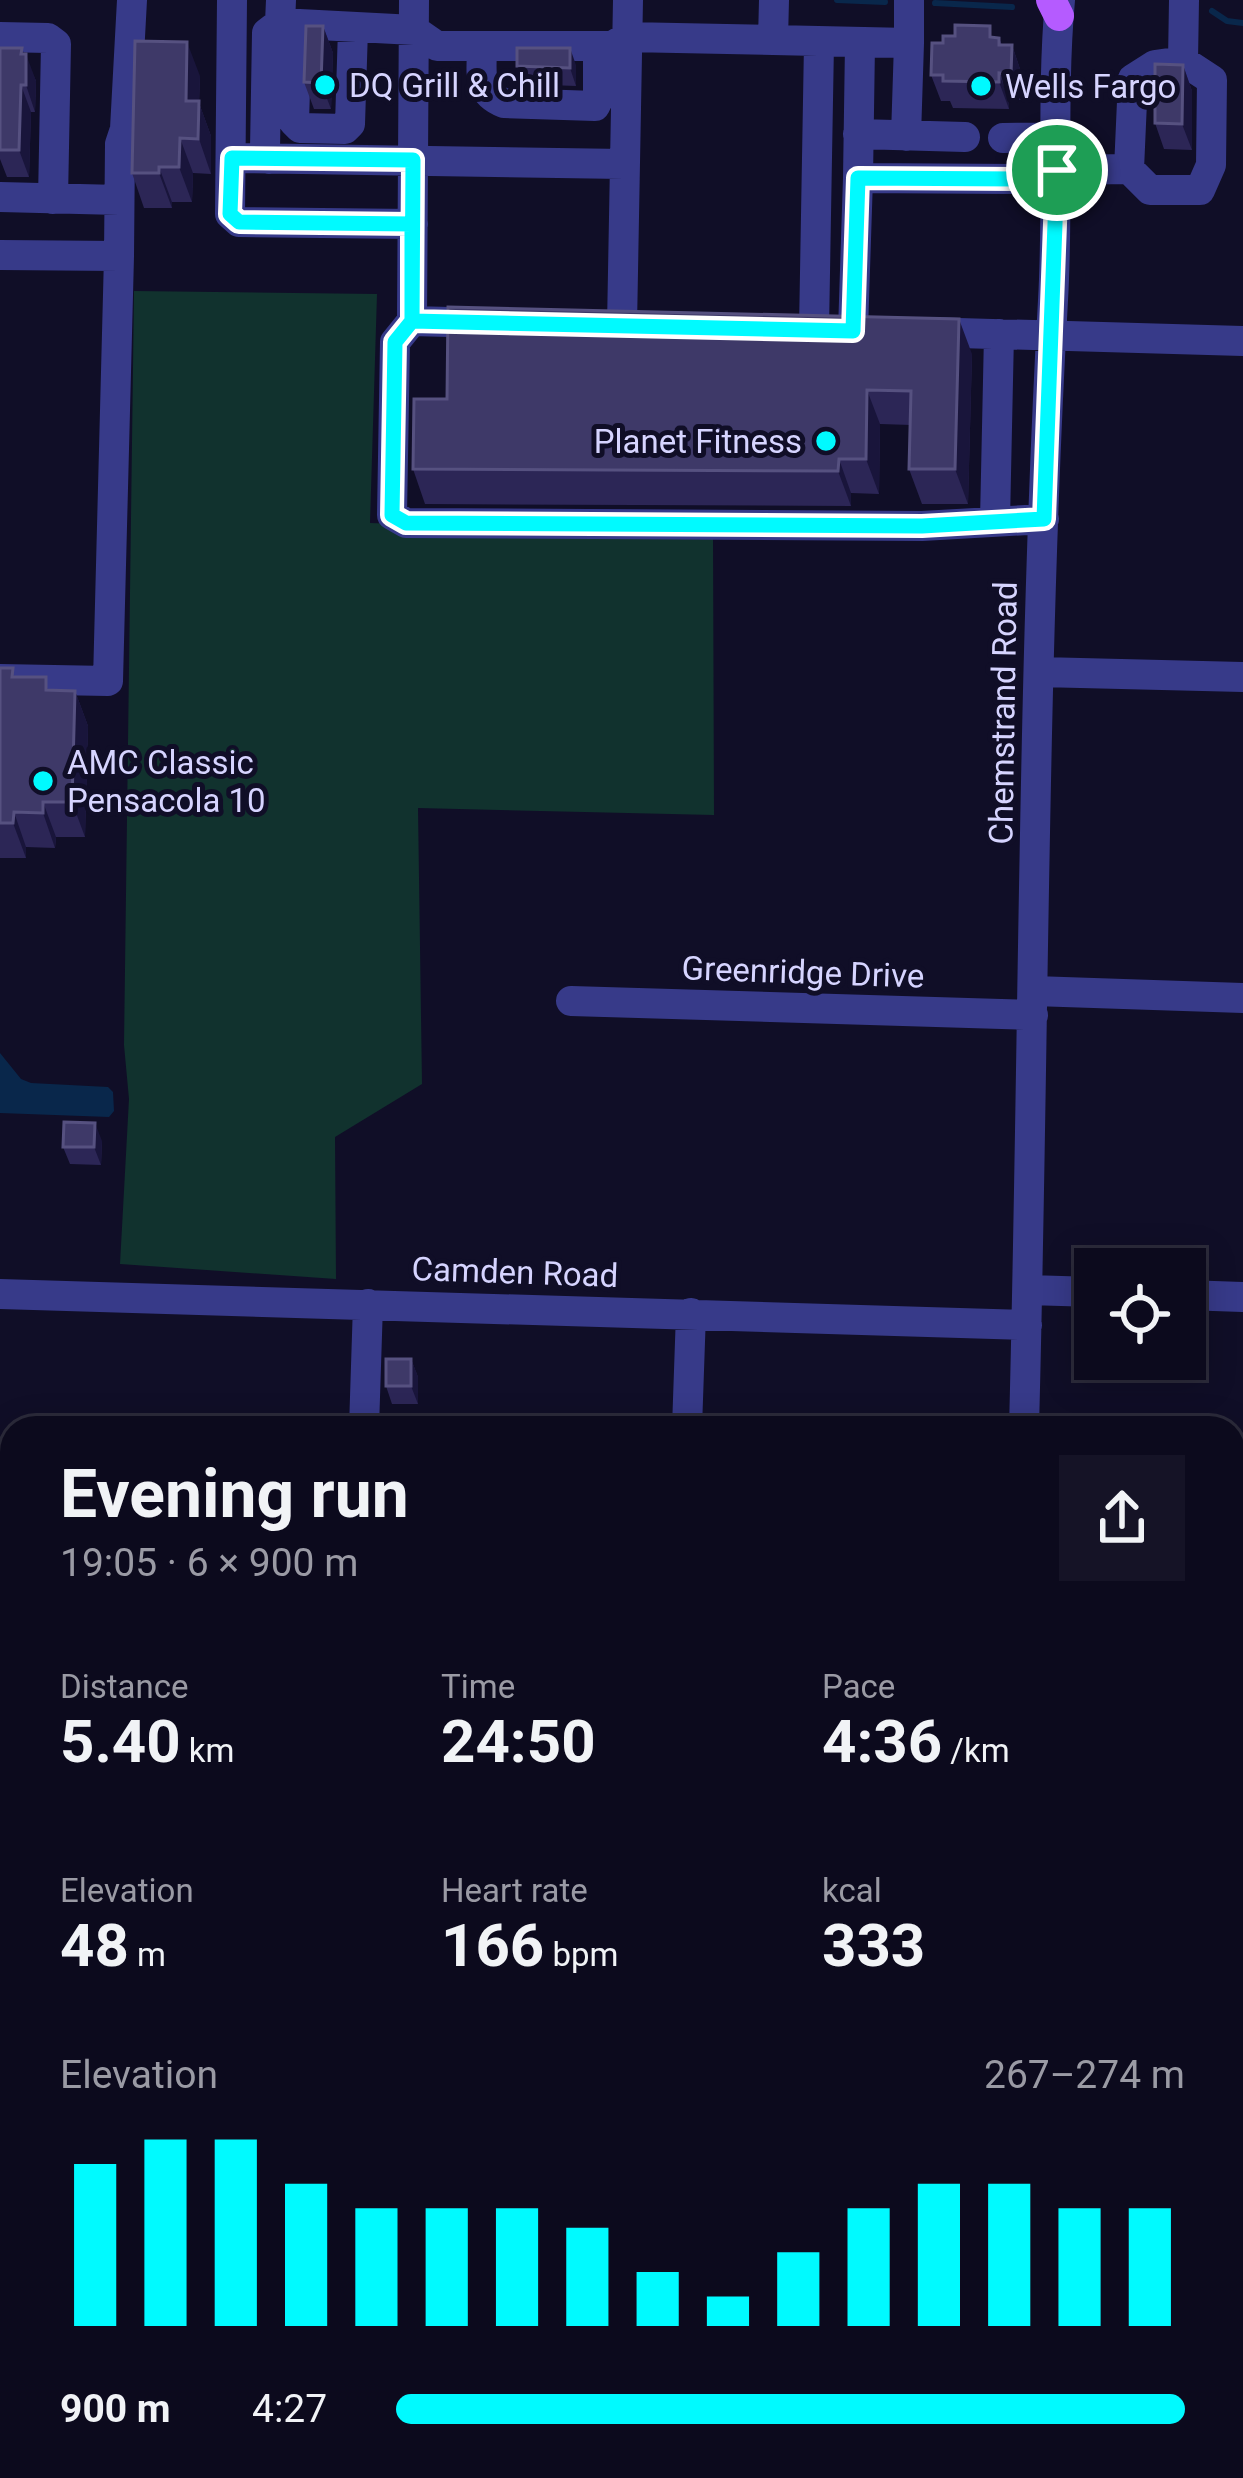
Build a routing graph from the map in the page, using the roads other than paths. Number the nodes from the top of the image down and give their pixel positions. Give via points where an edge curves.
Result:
1 (111, 0) edge
2 (132, 0) edge
3 (232, 0) edge
4 (628, 0) edge
5 (774, 0) edge
6 (909, 0) edge
7 (1184, 0) edge
8 (1057, 6) edge
9 (414, 15) edge
10 (286, 16) edge
11 (353, 29) junction
12 (0, 37) edge
13 (773, 40) junction
14 (612, 41) junction
15 (818, 43) junction
16 (909, 43) junction
17 (860, 44) junction
18 (482, 46) junction
19 (1183, 61) junction
20 (595, 106) junction
21 (626, 112) junction
22 (858, 134) junction
23 (906, 136) junction
24 (965, 137) dead end
25 (1003, 137) dead end
26 (1057, 137) junction
27 (120, 144) junction
28 (232, 158) junction
29 (268, 159) junction
30 (413, 160) junction
31 (624, 164) junction
32 (1129, 169) junction
33 (1057, 170) junction
34 (858, 178) junction
35 (0, 197) edge
36 (53, 199) junction
37 (119, 200) junction
38 (412, 224) junction
39 (0, 255) edge
40 (119, 256) junction
41 (412, 321) junction
42 (519, 323) edge
43 (622, 326) edge
44 (779, 329) edge
45 (814, 330) junction
46 (876, 331) junction
47 (999, 334) junction
48 (1051, 335) junction
49 (1243, 341) edge
50 (1044, 519) junction
51 (995, 521) junction
52 (1040, 672) junction
53 (1243, 677) edge
54 (0, 679) edge
55 (1243, 998) edge
56 (571, 1001) dead end
57 (1033, 1003) junction
58 (1028, 1290) junction
59 (1074, 1291) edge
60 (0, 1294) edge
61 (1206, 1296) edge
62 (1243, 1297) edge
63 (368, 1304) junction
64 (691, 1313) junction
65 (1027, 1325) junction
66 (364, 1416) edge
67 (687, 1416) edge
68 (1024, 1416) edge

1 - 27 street via 110,126
2 - 27 street
3 - 28 street
4 - 14 street
5 - 13 street
6 - 16 street
7 - 19 street
8 - 26 street, Chemstrand Road
9 - 11 street
9 - 18 street via 437,46
9 - 30 street
10 - 11 street
10 - 11 street via 300,128 350,124
10 - 29 street via 268,33
12 - 36 street via 56,44
13 - 14 street
13 - 15 street
14 - 18 street
14 - 20 street
14 - 21 street
15 - 17 street
15 - 45 street
16 - 17 street
16 - 23 street
17 - 22 street
18 - 20 street via 482,87 490,98
19 - 32 street via 1155,65 1133,80
19 - 32 street via 1212,80 1211,165 1200,190 1150,190
20 - 21 street
21 - 31 street
22 - 23 street
22 - 34 street
23 - 24 street
25 - 26 street
26 - 33 street, Chemstrand Road
27 - 37 street
28 - 29 street
28 - 38 street via 230,214 239,222
29 - 30 street
30 - 31 street
30 - 38 street
31 - 43 street
32 - 33 street
33 - 34 street via 1037,179
33 - 48 street, Chemstrand Road
34 - 46 street
35 - 36 street
36 - 37 street
37 - 40 street
38 - 41 street
39 - 40 street
40 - 54 street via 108,681
41 - 42 street
41 - 51 street via 395,342 392,515 406,523
44 - 45 street
45 - 46 street
46 - 47 street
47 - 48 street
47 - 51 street
48 - 49 street
48 - 50 street, Chemstrand Road
50 - 51 street
50 - 52 street, Chemstrand Road
52 - 53 street
52 - 57 street, Chemstrand Road
55 - 57 street, Greenridge Drive
56 - 57 street, Greenridge Drive
57 - 58 street, Chemstrand Road
58 - 59 street
58 - 65 street, Chemstrand Road
60 - 63 street, Camden Road
61 - 62 street
63 - 64 street, Camden Road
63 - 66 street
64 - 65 street, Camden Road
64 - 67 street
65 - 68 street, Chemstrand Road

